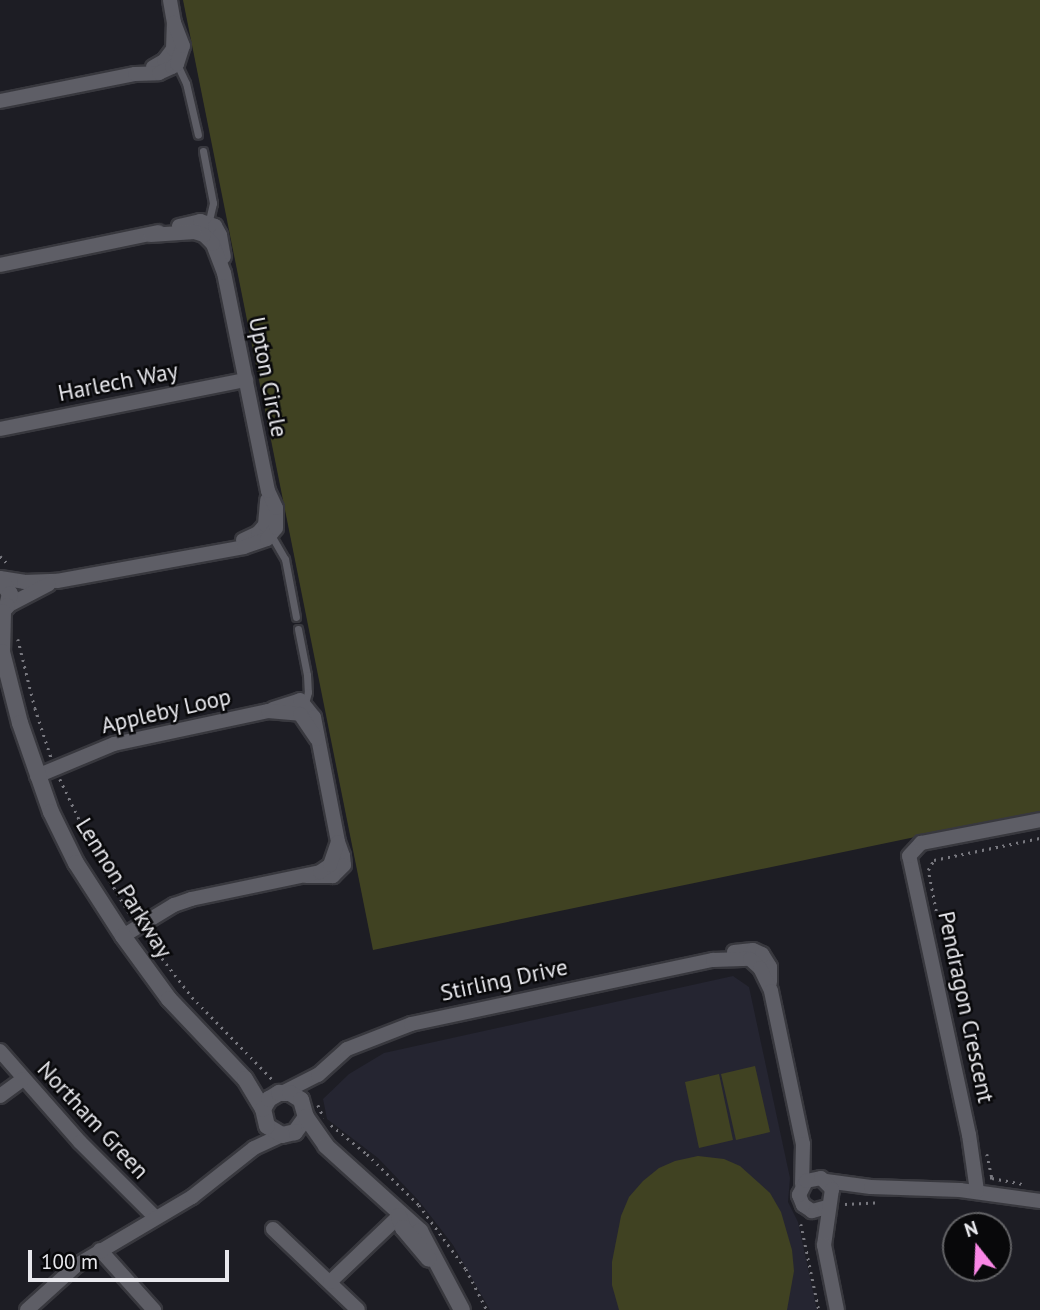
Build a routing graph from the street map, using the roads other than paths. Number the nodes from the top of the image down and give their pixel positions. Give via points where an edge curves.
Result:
1 (170, 0) edge
2 (173, 60) junction
3 (0, 101) edge
4 (198, 135) dead end
5 (203, 151) dead end
6 (206, 229) junction
7 (0, 265) edge
8 (246, 380) junction
9 (0, 429) edge
10 (269, 530) junction
11 (0, 579) edge
12 (57, 581) junction
13 (4, 611) edge
14 (296, 617) dead end
15 (298, 629) dead end
16 (1, 651) edge
17 (302, 708) junction
18 (37, 776) junction
19 (1040, 820) edge
20 (123, 936) junction
21 (0, 1051) edge
22 (23, 1079) junction
23 (244, 1079) junction
24 (292, 1091) junction
25 (0, 1096) edge
26 (263, 1112) junction
27 (306, 1114) junction
28 (285, 1135) junction
29 (803, 1144) junction
30 (326, 1146) junction
31 (254, 1148) junction
32 (971, 1154) junction
33 (823, 1179) junction
34 (803, 1184) junction
35 (975, 1184) junction
36 (872, 1187) junction
37 (960, 1190) junction
38 (1040, 1201) edge
39 (828, 1205) junction
40 (807, 1209) junction
41 (399, 1216) junction
42 (156, 1218) junction
43 (273, 1229) dead end
44 (824, 1245) junction
45 (100, 1250) junction
46 (330, 1282) junction
47 (27, 1310) edge
48 (154, 1310) edge
49 (358, 1310) edge
50 (462, 1310) edge
51 (837, 1310) edge

1 - 2 street
2 - 3 street via 135,74
2 - 4 lane via 186,83
5 - 6 lane via 213,203
6 - 7 street via 150,235
6 - 8 street, Upton Circle via 224,272
8 - 9 street, Harlech Way
8 - 10 street, Upton Circle via 268,491
10 - 12 street via 223,549
10 - 14 lane via 285,559
11 - 12 street
11 - 13 street, Lennon Parkway via 10,594
12 - 13 street
13 - 16 street, Lennon Parkway
15 - 17 lane via 308,692
16 - 18 street, Lennon Parkway
17 - 18 street, Appleby Loop via 290,701 268,711 114,744
17 - 20 street via 314,717 338,842 335,868 191,899
18 - 20 street, Lennon Parkway via 76,863
19 - 32 street, Pendragon Crescent via 933,842 921,853 914,870
20 - 23 street, Lennon Parkway via 169,999
21 - 22 street, Northam Green
22 - 25 street
22 - 42 street, Northam Green
23 - 24 street, Lennon Parkway
23 - 26 street, Lennon Parkway
24 - 26 street via 269,1099
24 - 27 street
24 - 27 street, Lennon Parkway
24 - 29 street, Stirling Drive via 347,1049 411,1024 713,960 750,959 771,991
26 - 28 street, Lennon Parkway via 271,1130
26 - 31 street
27 - 28 street via 300,1128
27 - 30 street, Lennon Parkway
28 - 30 street, Lennon Parkway via 304,1136
28 - 31 street
29 - 33 street, Stirling Drive
29 - 34 street, Stirling Drive
30 - 41 street, Lennon Parkway
31 - 42 street via 192,1197
32 - 35 street, Pendragon Crescent
32 - 37 street, Pendragon Crescent
33 - 34 street via 811,1178
33 - 36 street
33 - 39 street via 833,1194
34 - 40 street via 800,1200
35 - 37 street
35 - 38 street
36 - 37 street
36 - 39 street via 845,1203
39 - 40 street via 817,1211
39 - 44 street
40 - 44 street
41 - 46 street
41 - 50 street, Lennon Parkway via 420,1231
42 - 45 street
43 - 46 street
44 - 51 street
45 - 47 street
45 - 48 street
46 - 49 street

